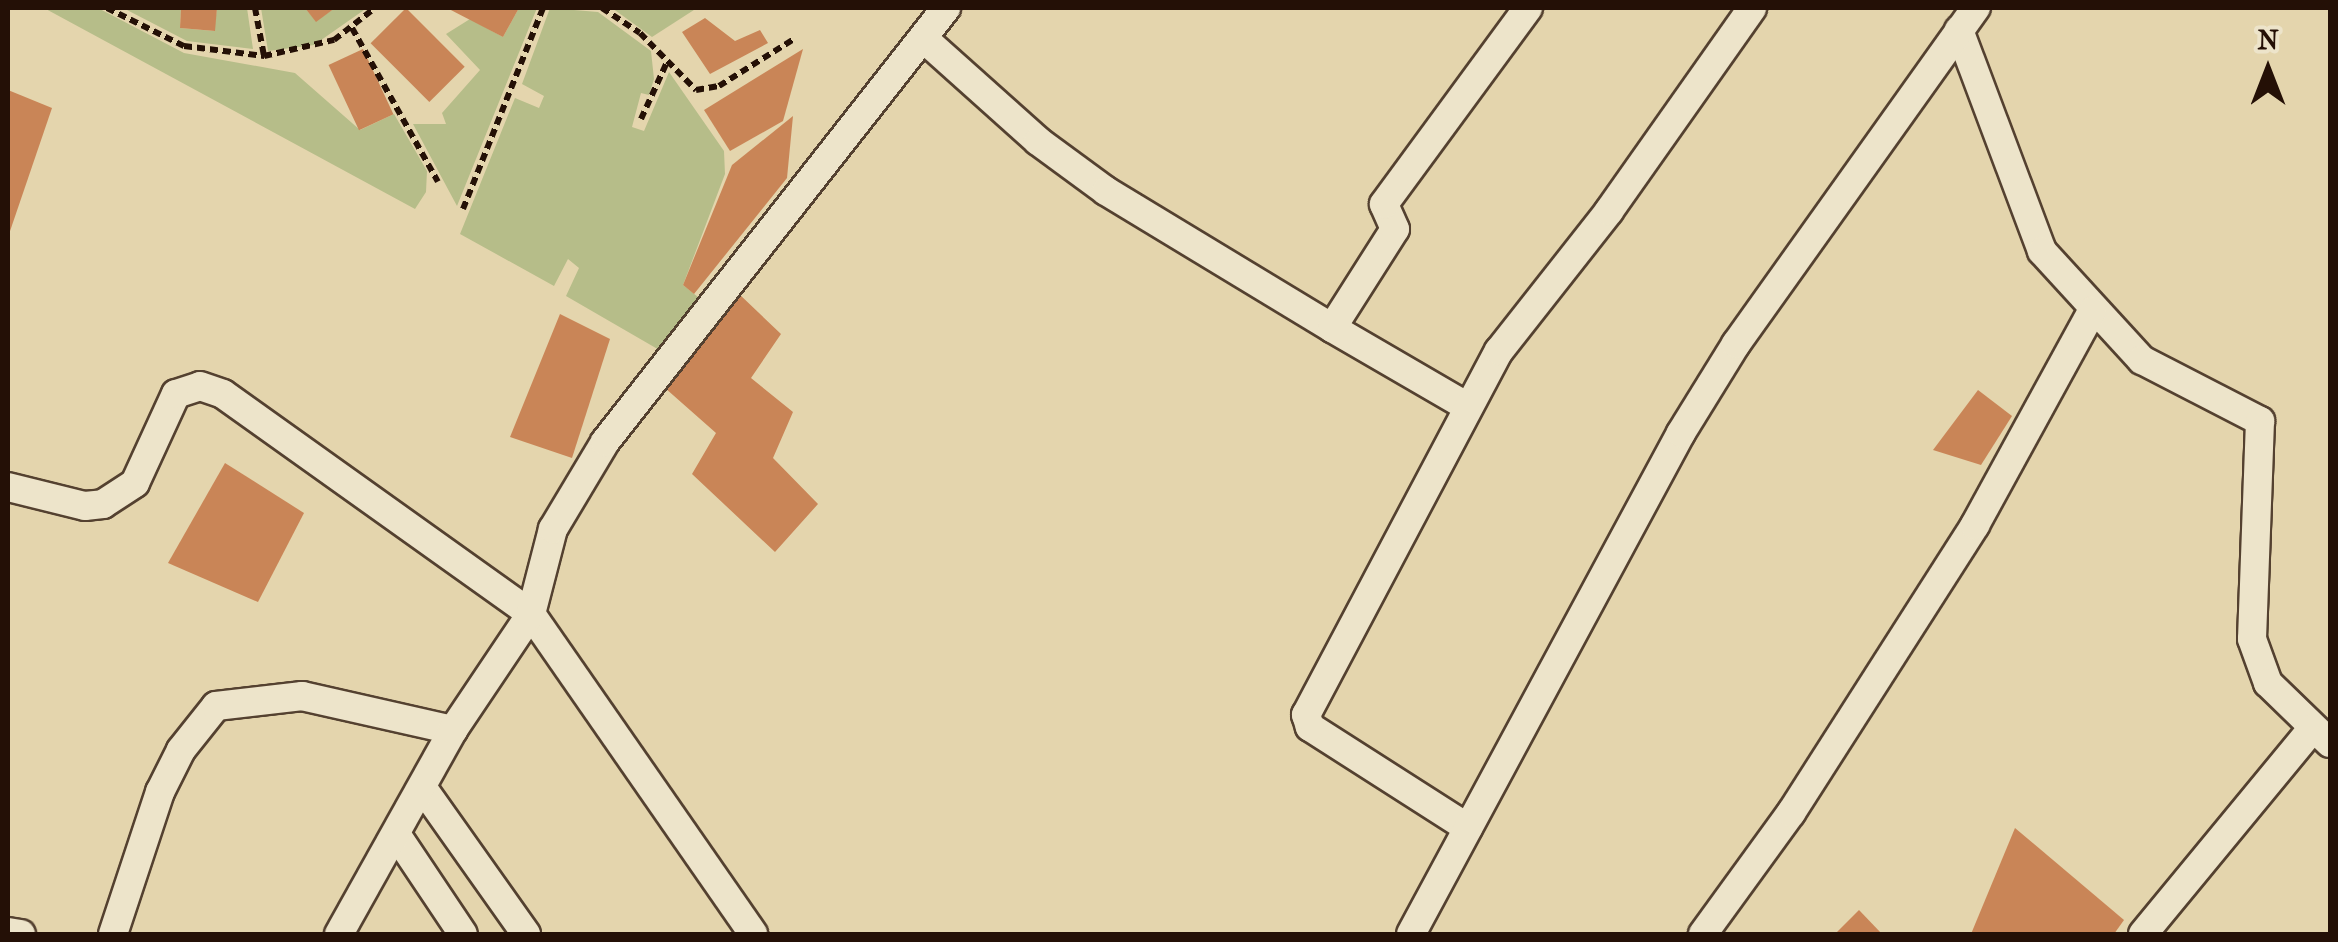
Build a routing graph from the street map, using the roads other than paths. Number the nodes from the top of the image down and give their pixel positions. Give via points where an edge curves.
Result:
1 (946, 8) edge
2 (1528, 8) edge
3 (1752, 8) edge
4 (1968, 19) edge
5 (922, 38) junction
6 (2092, 311) junction
7 (1332, 328) junction
8 (1468, 407) junction
9 (8, 488) edge
10 (530, 614) junction
11 (452, 730) junction
12 (2322, 736) edge
13 (422, 786) junction
14 (1468, 828) junction
15 (396, 834) junction
16 (8, 932) edge
17 (21, 934) edge
18 (113, 934) edge
19 (339, 934) edge
20 (463, 934) edge
21 (526, 934) edge
22 (752, 934) edge
23 (1411, 934) edge
24 (1703, 934) edge
25 (2143, 934) edge

1 - 5 street
2 - 7 street via 1384,204 1394,229
3 - 8 street via 1609,211 1499,350
4 - 6 street via 2024,216 2042,252
4 - 14 street via 1680,433
5 - 7 street via 1038,141 1106,191
5 - 10 street via 605,442 553,529
6 - 12 street via 2142,360 2260,421 2252,639 2268,684
6 - 24 street via 1975,525 1791,813
7 - 8 street via 1334,335
8 - 14 street via 1305,722
9 - 10 street via 85,506 121,496 145,467 168,404 187,388 212,388
10 - 11 street
10 - 22 street
11 - 13 street
11 - 18 street via 302,696 216,706 181,750 160,792
12 - 25 street
13 - 15 street
13 - 21 street
14 - 23 street
15 - 19 street
15 - 20 street
16 - 17 street

